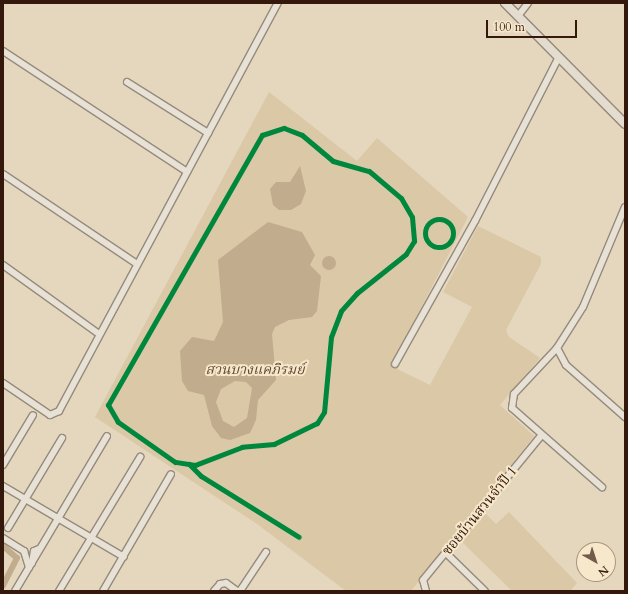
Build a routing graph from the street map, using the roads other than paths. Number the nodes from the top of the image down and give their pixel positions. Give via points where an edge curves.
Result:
1 (278, 3) edge
2 (505, 3) edge
3 (528, 3) edge
4 (518, 16) junction
5 (3, 51) edge
6 (558, 59) junction
7 (126, 82) dead end
8 (625, 124) edge
9 (208, 133) junction
10 (187, 172) junction
11 (3, 174) edge
12 (625, 207) edge
13 (137, 264) junction
14 (3, 265) edge
15 (99, 334) junction
16 (557, 348) junction
17 (395, 364) dead end
18 (3, 383) edge
19 (33, 415) dead end
20 (625, 417) edge
21 (106, 436) dead end
22 (541, 436) junction
23 (62, 438) dead end
24 (140, 456) dead end
25 (3, 465) edge
26 (171, 474) dead end
27 (3, 486) edge
28 (602, 487) dead end
29 (25, 499) junction
30 (57, 518) junction
31 (8, 528) dead end
32 (3, 538) edge
33 (91, 538) junction
34 (266, 552) dead end
35 (446, 553) junction
36 (124, 557) junction
37 (30, 565) junction
38 (424, 589) edge
39 (15, 591) edge
40 (59, 591) edge
41 (103, 591) edge
42 (214, 591) edge
43 (239, 591) edge
44 (485, 591) edge

1 - 9 street
2 - 4 main road
3 - 4 street
4 - 6 main road
5 - 10 street
6 - 8 main road
6 - 17 street via 475,221
7 - 9 street
9 - 10 street
10 - 13 street
11 - 13 street
12 - 16 street via 583,307
13 - 15 street
14 - 15 street
15 - 18 street via 54,415
16 - 20 street via 566,365
16 - 22 street via 511,401 512,408
19 - 25 street
21 - 30 street
22 - 28 street
22 - 35 street, ซอยบ้านสวนจำปี 1
23 - 29 street
24 - 33 street
26 - 36 street
27 - 29 street
29 - 30 street
29 - 31 street
30 - 33 street
30 - 37 street
32 - 37 street via 24,551
33 - 36 street
33 - 40 street
34 - 43 street
35 - 38 street, ซอยบ้านสวนจำปี 1 via 423,580
35 - 44 street
36 - 41 street
37 - 39 street
42 - 43 street via 220,584 226,583

